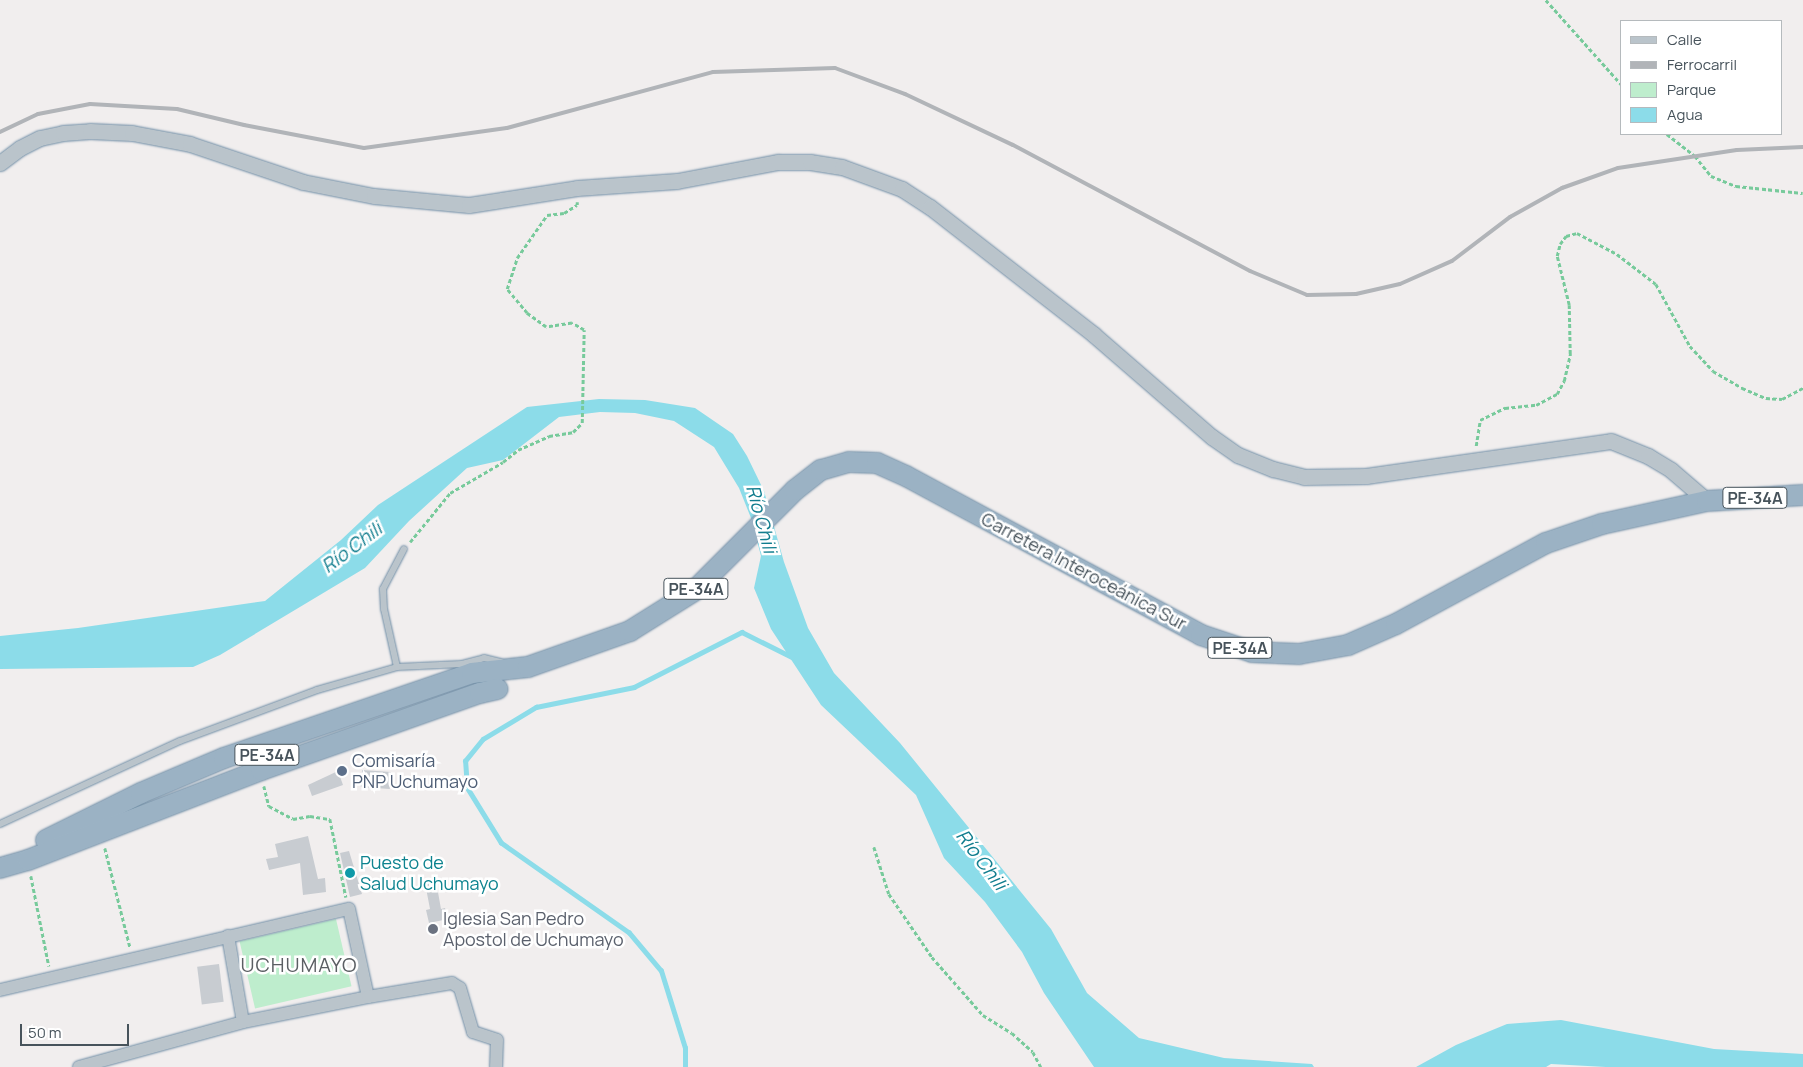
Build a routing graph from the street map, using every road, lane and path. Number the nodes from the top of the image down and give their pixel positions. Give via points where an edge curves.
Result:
1 (1546, 0) edge
2 (1620, 83) edge
3 (1668, 135) edge
4 (0, 163) edge
5 (578, 188) junction
6 (1803, 193) edge
7 (1803, 388) edge
8 (1474, 462) junction
9 (1803, 495) edge
10 (1707, 501) junction
11 (404, 549) joint
12 (397, 667) junction
13 (528, 667) junction
14 (493, 681) junction
15 (263, 782) junction
16 (0, 824) edge
17 (101, 832) junction
18 (874, 846) dead end
19 (0, 858) edge
20 (28, 860) junction
21 (0, 868) edge
22 (349, 909) junction
23 (228, 936) junction
24 (133, 958) junction
25 (51, 978) junction
26 (0, 990) edge
27 (368, 997) junction
28 (243, 1022) junction
29 (79, 1067) edge
30 (496, 1067) edge
31 (1040, 1067) edge

1 - 2 path
3 - 6 path via 1695,156 1711,176 1736,186
4 - 5 street via 40,138 90,131 132,133 190,144 303,182 374,196 469,205
5 - 8 street via 677,181 778,162 842,167 902,189 930,207 1093,334 1184,415 1238,455 1304,477 1337,478
5 - 11 path via 577,205 564,213 547,215 517,258 507,289 527,313 546,327 572,323 584,330 582,423 573,432 549,436 518,450 450,493
7 - 8 path via 1782,399 1766,398 1713,371 1690,346 1656,284 1640,270 1594,242 1577,234 1566,236 1557,256 1569,305 1570,354 1564,381 1556,394 1536,405 1504,408 1480,420
8 - 10 street via 1611,441 1671,470
9 - 10 highway, Carretera Interoceánica Sur / PE-34A
10 - 13 highway, Carretera Interoceánica Sur / PE-34A via 1602,524 1546,543 1348,645 1299,654 1252,652 1201,635 937,491 877,464 849,462 821,470 795,490 694,591 630,631
11 - 12 lane via 384,589 384,609
12 - 13 lane via 462,664 484,658
12 - 16 lane via 317,690 180,741
13 - 14 highway, Carretera Interoceánica Sur / PE-34A
14 - 15 highway via 471,706
14 - 17 highway, Carretera Interoceánica Sur / PE-34A via 480,693 270,767
14 - 19 highway via 472,673 224,758
15 - 17 highway via 186,809
15 - 22 path via 269,806 293,819 310,816 330,820
17 - 20 highway, Carretera Interoceánica Sur / PE-34A
17 - 24 path
18 - 31 path via 889,894 932,957 983,1015 1012,1033 1033,1052
20 - 21 highway, Carretera Interoceánica Sur / PE-34A
20 - 25 path
22 - 23 street
22 - 27 street
23 - 24 street
23 - 28 street
24 - 25 street
25 - 26 street
27 - 28 street
27 - 30 street via 452,983 460,988 473,1032 497,1040
28 - 29 street

